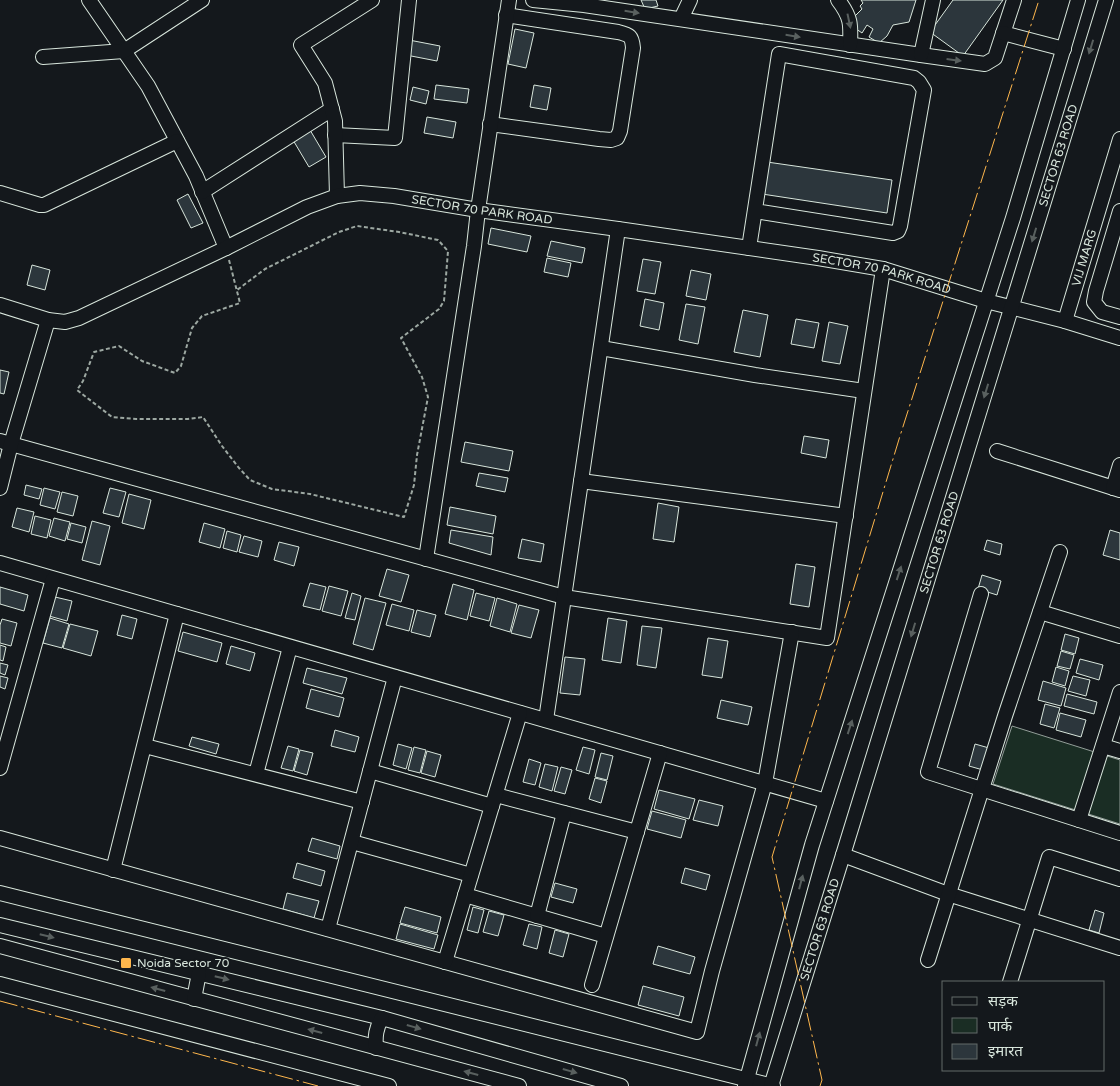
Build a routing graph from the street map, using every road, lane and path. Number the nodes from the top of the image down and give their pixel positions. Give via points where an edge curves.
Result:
1 (89, 0) edge
2 (202, 0) edge
3 (372, 0) edge
4 (409, 0) edge
5 (509, 0) edge
6 (532, 0) edge
7 (690, 0) edge
8 (838, 0) edge
9 (933, 0) edge
10 (1014, 0) edge
11 (1078, 0) edge
12 (1106, 0) edge
13 (585, 2) edge
14 (506, 15) junction
15 (681, 19) junction
16 (1003, 33) junction
17 (850, 45) junction
18 (1064, 49) junction
19 (124, 51) junction
20 (921, 55) junction
21 (43, 57) dead end
22 (332, 109) junction
23 (490, 124) junction
24 (335, 135) junction
25 (1120, 139) edge
26 (177, 141) junction
27 (202, 192) junction
28 (0, 193) edge
29 (336, 196) junction
30 (478, 210) junction
31 (1120, 211) edge
32 (754, 212) junction
33 (618, 229) junction
34 (226, 248) junction
35 (749, 248) junction
36 (883, 269) junction
37 (237, 290) junction
38 (986, 302) junction
39 (0, 305) edge
40 (1011, 308) junction
41 (1120, 317) edge
42 (48, 320) junction
43 (1065, 321) junction
44 (1120, 338) edge
45 (600, 348) junction
46 (864, 391) junction
47 (6, 442) edge
48 (997, 451) dead end
49 (1120, 465) edge
50 (581, 481) junction
51 (0, 488) edge
52 (1117, 489) edge
53 (846, 516) junction
54 (1060, 552) dead end
55 (426, 559) junction
56 (0, 564) edge
57 (53, 579) junction
58 (981, 594) dead end
59 (564, 597) junction
60 (1040, 612) junction
61 (177, 614) junction
62 (792, 632) junction
63 (1120, 636) edge
64 (290, 647) junction
65 (395, 677) junction
66 (1120, 692) edge
67 (520, 713) junction
68 (546, 720) junction
69 (145, 746) junction
70 (1103, 746) junction
71 (1120, 751) edge
72 (660, 753) junction
73 (0, 768) edge
74 (370, 772) junction
75 (256, 774) junction
76 (765, 783) junction
77 (981, 790) junction
78 (494, 800) junction
79 (826, 801) junction
80 (362, 802) junction
81 (564, 813) junction
82 (1079, 820) junction
83 (637, 832) junction
84 (1120, 833) edge
85 (0, 838) edge
86 (352, 842) junction
87 (843, 856) junction
88 (113, 870) junction
89 (471, 875) junction
90 (1120, 879) edge
91 (0, 893) edge
92 (948, 894) junction
93 (466, 895) junction
94 (537, 916) junction
95 (1029, 920) junction
96 (0, 925) edge
97 (328, 929) junction
98 (606, 936) junction
99 (0, 946) edge
100 (1120, 948) edge
101 (928, 960) dead end
102 (445, 962) junction
103 (199, 973) junction
104 (1010, 981) edge
105 (0, 984) edge
106 (592, 985) dead end
107 (194, 999) junction
108 (382, 1018) junction
109 (376, 1048) junction
110 (354, 1082) edge
111 (746, 1083) edge
112 (389, 1086) edge
113 (519, 1086) edge
114 (621, 1086) edge
115 (771, 1086) edge

1 - 19 street
2 - 19 street
3 - 22 street via 301,45 324,82
4 - 24 street via 395,138
5 - 14 street
6 - 13 street
7 - 15 street
8 -> 17 street via 847,12 851,27
9 - 20 street
10 - 16 street
11 - 18 street, SECTOR 63 ROAD
12 -> 40 street, SECTOR 63 ROAD
13 -> 15 street
14 - 23 street
14 - 23 street via 618,32 629,35 633,48 617,138 599,139
15 -> 17 street
16 - 18 street
20 -> 16 street via 985,64 995,58
17 - 20 street
18 - 38 street, SECTOR 63 ROAD
19 - 21 street
19 - 26 street via 148,86
22 - 24 street
22 - 27 street
23 - 30 street
24 - 29 street
25 - 43 street, VIJ MARG
26 - 27 street
26 - 28 street via 44,205
27 - 34 street
29 - 30 street, SECTOR 70 PARK ROAD via 360,193 394,196
29 - 34 street, SECTOR 70 PARK ROAD
30 - 33 street, SECTOR 70 PARK ROAD
30 - 55 street
31 - 41 street via 1094,302 1102,312
32 - 32 street via 779,54 914,78 919,82 924,90 898,231 893,233
32 - 35 street
33 - 35 street, SECTOR 70 PARK ROAD
33 - 45 street
34 - 37 path
34 - 42 street, SECTOR 70 PARK ROAD via 79,318 65,322
35 - 36 street, SECTOR 70 PARK ROAD
36 - 38 street, SECTOR 70 PARK ROAD
36 - 46 street
37 - 37 path via 240,303 202,316 192,328 181,366 175,373 142,361 119,346 94,352 77,390 112,417 203,417 250,480 272,489 310,494 404,517 414,485 428,397 422,377 401,338 439,309 444,301 448,251 438,240 357,226 265,269
38 - 40 street, SECTOR 70 PARK ROAD
79 -> 38 street, SECTOR 63 ROAD
39 - 42 street, SECTOR 70 PARK ROAD
40 - 43 street, SECTOR 70 PARK ROAD
40 -> 87 street, SECTOR 63 ROAD
42 - 47 street
43 - 44 street
45 - 46 street
45 - 50 street
46 - 53 street
47 - 51 street
47 - 55 street
48 - 52 street
49 - 52 street
50 - 53 street
50 - 59 street
53 - 62 street via 828,638
54 - 60 street
55 - 59 street
56 - 57 street
57 - 61 street
57 - 73 street
58 - 77 street via 928,772
59 - 62 street
59 - 68 street
60 - 63 street
60 - 77 street
61 - 64 street
61 - 69 street
62 - 76 street
64 - 65 street
64 - 75 street
65 - 67 street
65 - 74 street
66 - 70 street
67 - 68 street
67 - 78 street
68 - 72 street
69 - 75 street
69 - 88 street
70 - 71 street
70 - 82 street
72 - 76 street
72 - 83 street
74 - 78 street
74 - 80 street
75 - 80 street
76 - 79 street
76 - 102 street via 697,1032
77 - 82 street
77 - 92 street
78 - 81 street
78 - 89 street
111 -> 79 street, SECTOR 63 ROAD
80 - 86 street
81 - 83 street
81 - 94 street
82 - 84 street
83 - 98 street
85 - 88 street
86 - 89 street
86 - 97 street
87 - 92 street
87 - 115 street, SECTOR 63 ROAD
88 - 97 street
89 - 93 street
90 - 95 street via 1049,857
91 - 111 street
92 - 95 street
92 - 101 street
93 - 94 street
93 - 102 street
94 - 98 street
95 - 100 street
95 - 104 street
96 -> 103 street
97 - 102 street
98 - 106 street
107 -> 99 street
103 - 107 street
103 -> 108 street
105 - 110 street
109 -> 107 street
108 - 109 street via 375,1036
108 -> 114 street
113 -> 109 street
110 - 112 street
111 - 115 street

